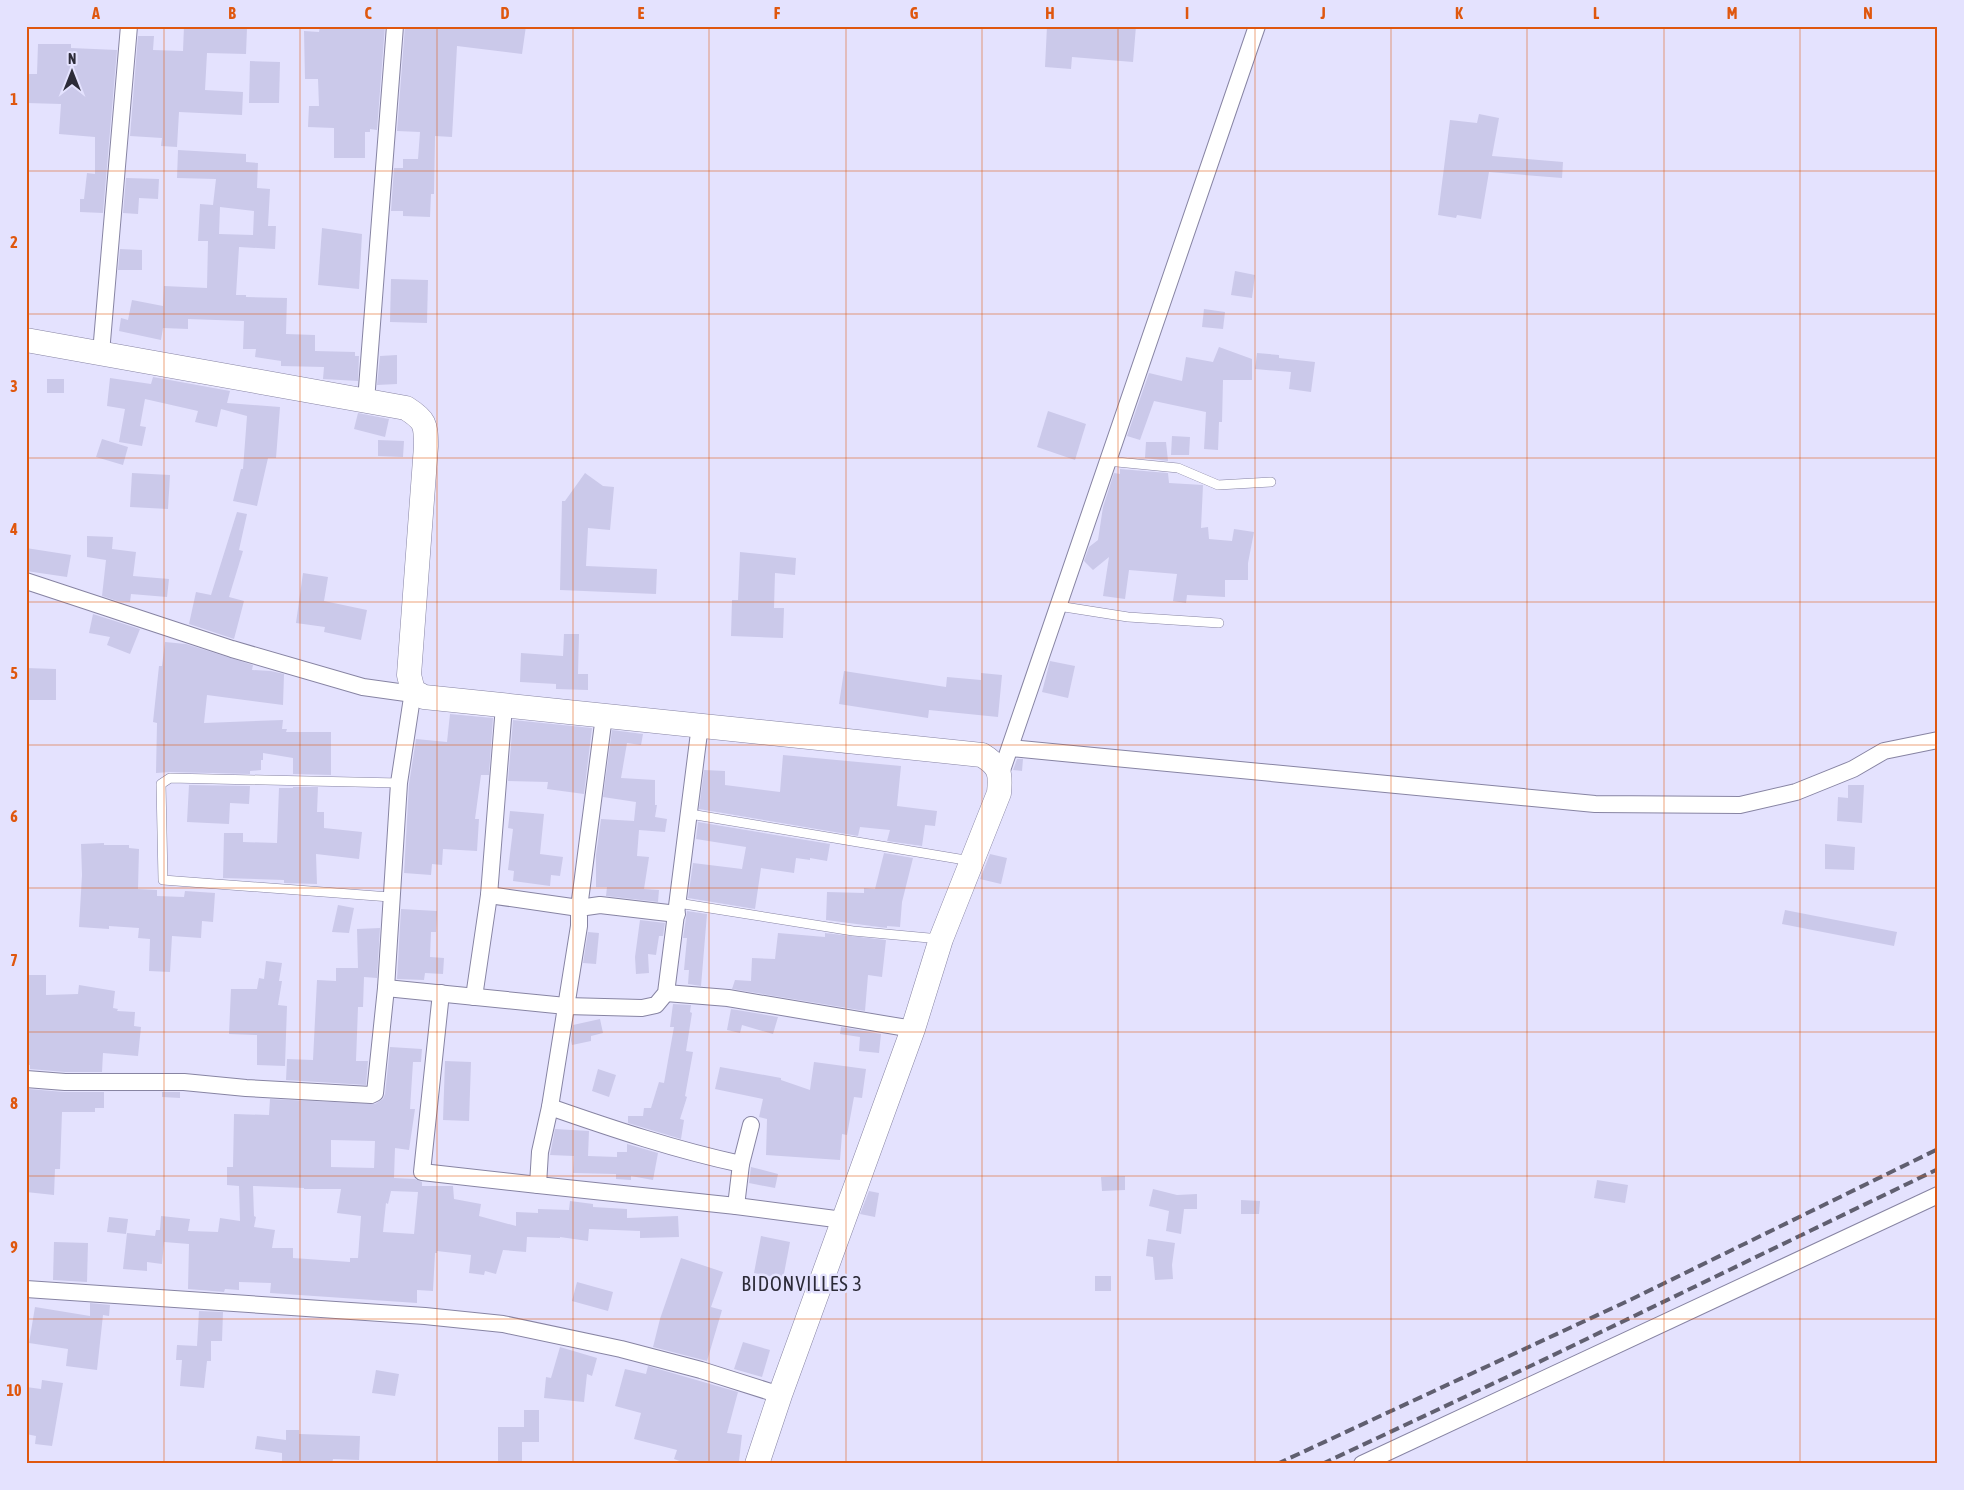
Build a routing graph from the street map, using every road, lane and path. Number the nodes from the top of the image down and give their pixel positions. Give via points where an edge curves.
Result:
1 (129, 26) edge
2 (395, 26) edge
3 (1257, 26) edge
4 (26, 340) edge
5 (101, 353) junction
6 (366, 401) junction
7 (1107, 461) junction
8 (1271, 482) dead end
9 (26, 582) edge
10 (1058, 606) junction
11 (1219, 623) dead end
12 (413, 692) junction
13 (504, 706) junction
14 (604, 716) junction
15 (700, 725) junction
16 (1938, 740) edge
17 (1010, 748) junction
18 (1000, 776) junction
19 (399, 783) junction
20 (690, 814) junction
21 (971, 861) junction
22 (489, 895) junction
23 (390, 897) junction
24 (579, 908) junction
25 (678, 908) junction
26 (941, 940) junction
27 (386, 988) junction
28 (441, 993) junction
29 (666, 993) junction
30 (474, 997) junction
31 (566, 1006) junction
32 (913, 1028) junction
33 (26, 1079) edge
34 (550, 1107) junction
35 (751, 1125) dead end
36 (741, 1164) junction
37 (538, 1185) junction
38 (1938, 1195) edge
39 (736, 1206) junction
40 (843, 1220) junction
41 (26, 1288) edge
42 (780, 1395) junction
43 (757, 1464) edge
44 (1362, 1464) edge

1 - 5 street
2 - 6 street
3 - 7 street
4 - 5 street
5 - 6 street
6 - 12 street via 406,408 420,417 426,433 409,675
7 - 8 lane via 1178,468 1218,485
7 - 10 street
9 - 12 street via 363,687
10 - 11 lane via 1128,617
10 - 17 street
12 - 13 street via 424,697
12 - 19 street
13 - 14 street
13 - 22 street
14 - 15 street
14 - 24 street
15 - 18 street via 982,756 994,763
15 - 20 street
16 - 17 street via 1884,751 1853,769 1796,792 1740,805 1595,804
17 - 18 street
18 - 21 street via 999,793
19 - 23 street
19 - 23 lane via 170,778 161,784 163,880
20 - 21 lane
20 - 25 street
21 - 26 street
22 - 24 street
22 - 30 street
23 - 27 street
24 - 25 street via 600,905
24 - 31 street
25 - 26 lane
25 - 29 street
26 - 32 street
27 - 28 street
27 - 33 street via 375,1093 370,1095 184,1082
28 - 30 street
28 - 37 street via 422,1172
29 - 31 street via 656,1005 642,1008
29 - 32 street via 728,998
30 - 31 street
31 - 34 street
32 - 40 street
34 - 36 street via 622,1133
34 - 37 street via 540,1152
35 - 36 street
36 - 39 street
37 - 39 street
38 - 44 street
39 - 40 street
40 - 42 street
41 - 42 street via 503,1324 622,1349
42 - 43 street

